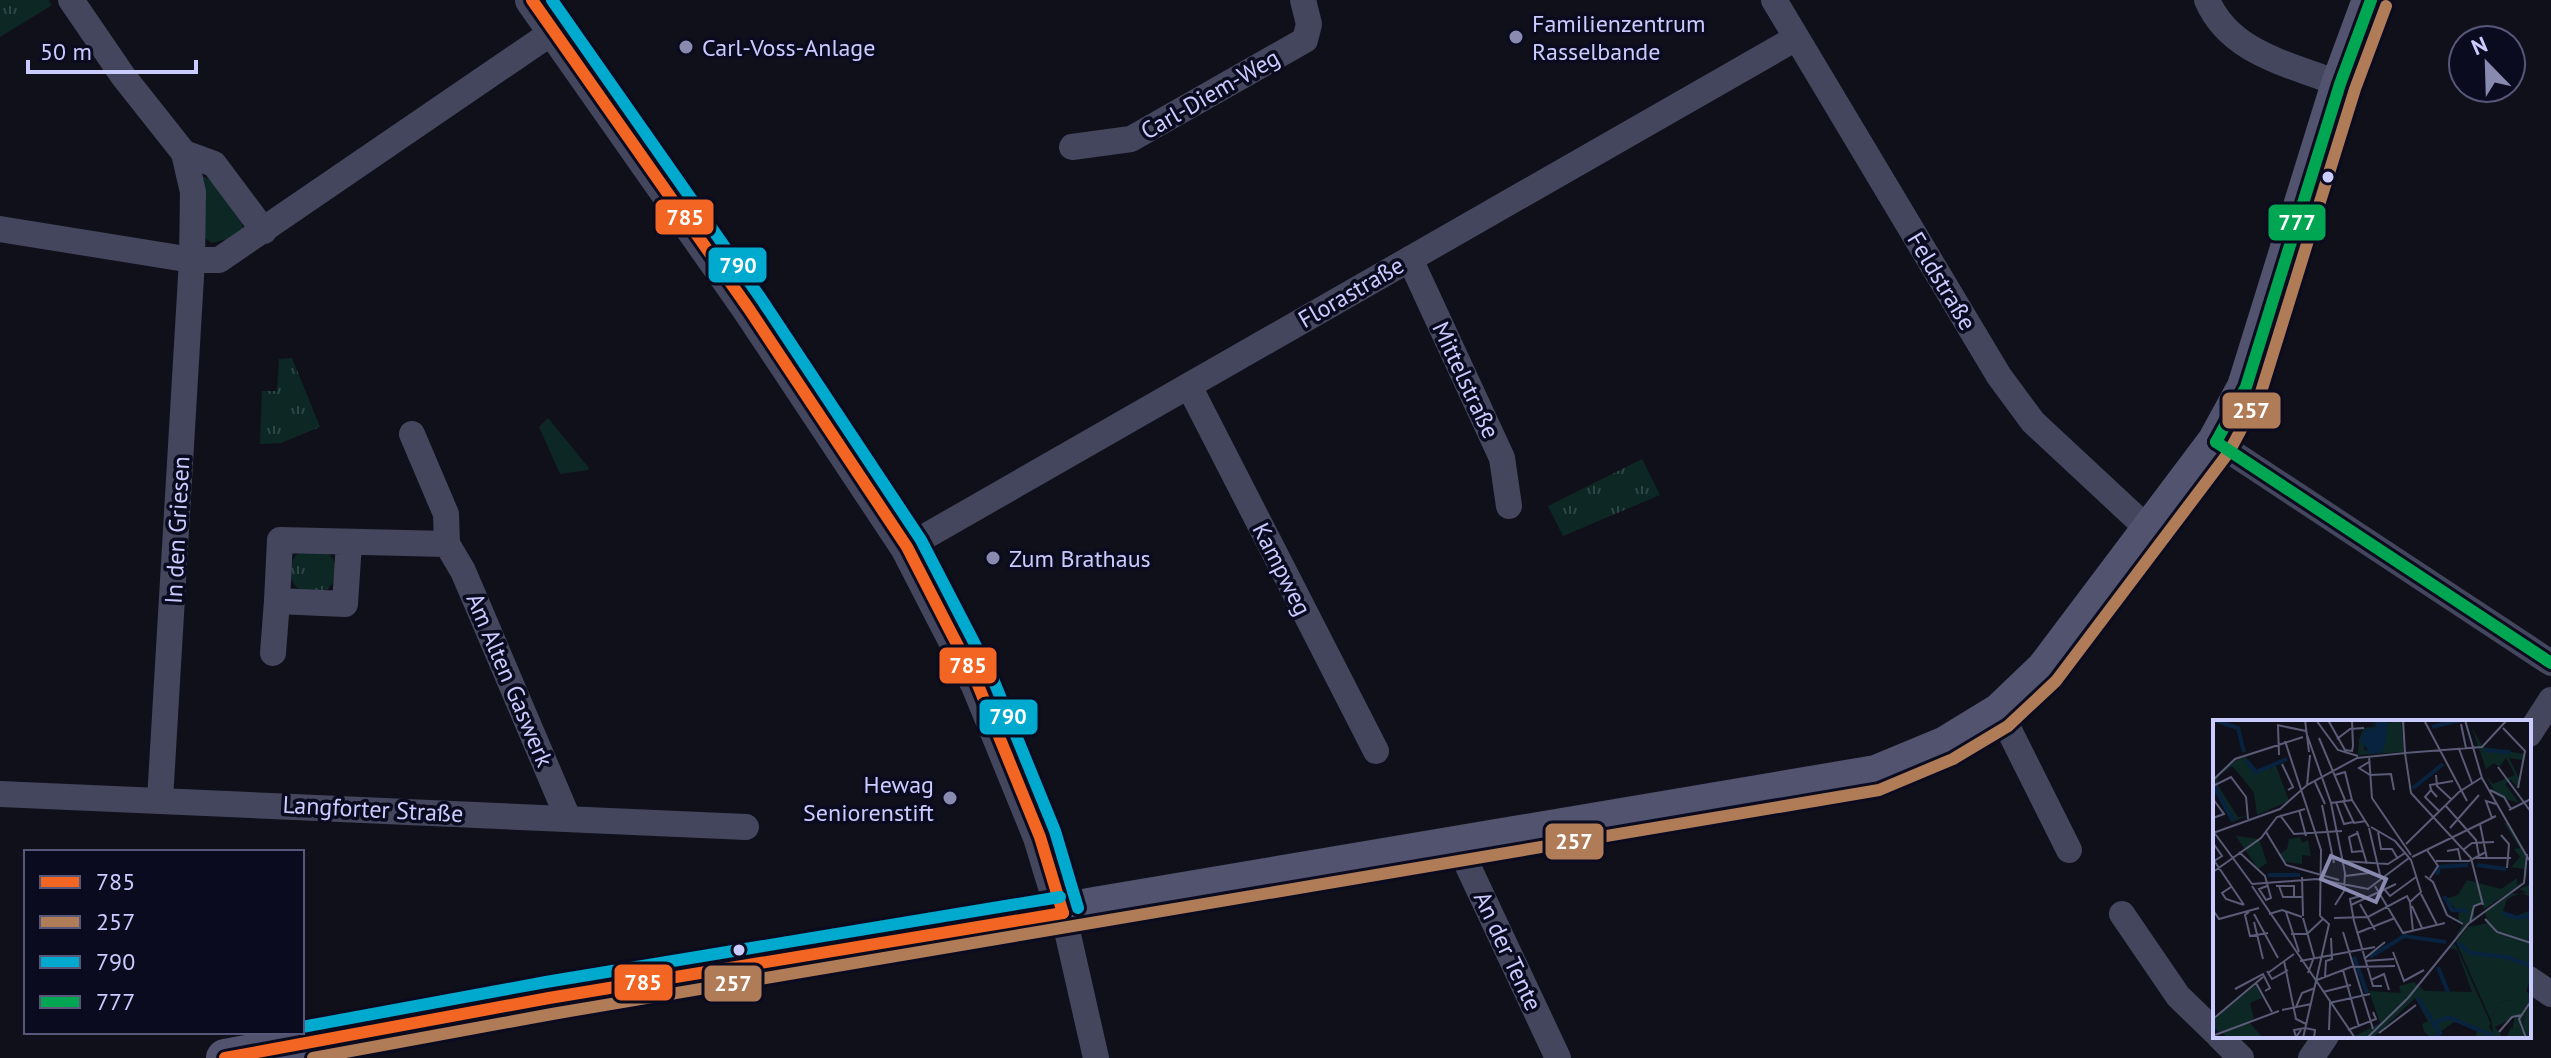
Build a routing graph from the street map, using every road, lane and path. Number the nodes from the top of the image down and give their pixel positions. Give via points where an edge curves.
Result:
1 (71, 0) edge
2 (1303, 0) edge
3 (1774, 0) edge
4 (2207, 0) edge
5 (2371, 0) edge
6 (541, 9) edge
7 (1796, 38) junction
8 (2340, 84) junction
9 (1072, 147) dead end
10 (184, 153) junction
11 (0, 229) edge
12 (264, 231) junction
13 (1410, 259) junction
14 (192, 260) junction
15 (1189, 386) junction
16 (412, 434) dead end
17 (2216, 442) junction
18 (1509, 506) dead end
19 (2149, 530) junction
20 (349, 543) junction
21 (447, 544) junction
22 (907, 547) junction
23 (277, 601) junction
24 (273, 653) dead end
25 (2551, 663) edge
26 (2551, 700) edge
27 (2000, 712) junction
28 (2531, 731) edge
29 (1376, 751) dead end
30 (0, 794) edge
31 (160, 800) junction
32 (568, 818) junction
33 (746, 827) dead end
34 (1458, 845) junction
35 (2069, 850) dead end
36 (1063, 913) junction
37 (2122, 914) dead end
38 (2531, 980) edge
39 (2551, 994) edge
40 (2213, 1030) edge
41 (2221, 1038) edge
42 (2325, 1038) edge
43 (357, 1045) edge
44 (225, 1058) edge
45 (1096, 1058) edge
46 (1558, 1058) edge
47 (2241, 1058) edge
48 (2311, 1058) edge

1 - 10 street
2 - 9 street, Carl-Diem-Weg via 1309,24 1305,40 1131,139
3 - 7 street, Feldstraße
4 - 8 street via 2231,36 2259,55
5 - 8 main road
6 - 12 street
6 - 22 street
7 - 13 street, Florastraße
7 - 19 street, Feldstraße via 1999,376 2033,422
8 - 17 main road via 2246,387
10 - 12 street via 214,164
10 - 14 street, In den Griesen via 193,192
11 - 14 street
12 - 14 street via 219,260
13 - 15 street, Florastraße
13 - 18 street, Mittelstraße via 1502,458
14 - 31 street, In den Griesen
15 - 22 street, Florastraße
15 - 29 street, Kampweg
16 - 21 street, Am Alten Gaswerk via 446,514
17 - 19 main road
17 - 25 street
19 - 27 main road via 2045,669
20 - 21 street via 367,539
20 - 23 street via 345,604
20 - 23 street via 280,540
21 - 32 street, Am Alten Gaswerk
22 - 36 street via 978,685 1040,837
23 - 24 street
26 - 28 street
27 - 34 main road via 1946,745 1876,774
27 - 35 street
30 - 31 street, Langforter Straße
31 - 32 street, Langforter Straße
32 - 33 street, Langforter Straße
34 - 36 main road
34 - 46 street, An der Tente
36 - 43 main road
36 - 45 street
37 - 40 street via 2178,996
38 - 39 street
41 - 47 street
42 - 48 street
43 - 44 main road

